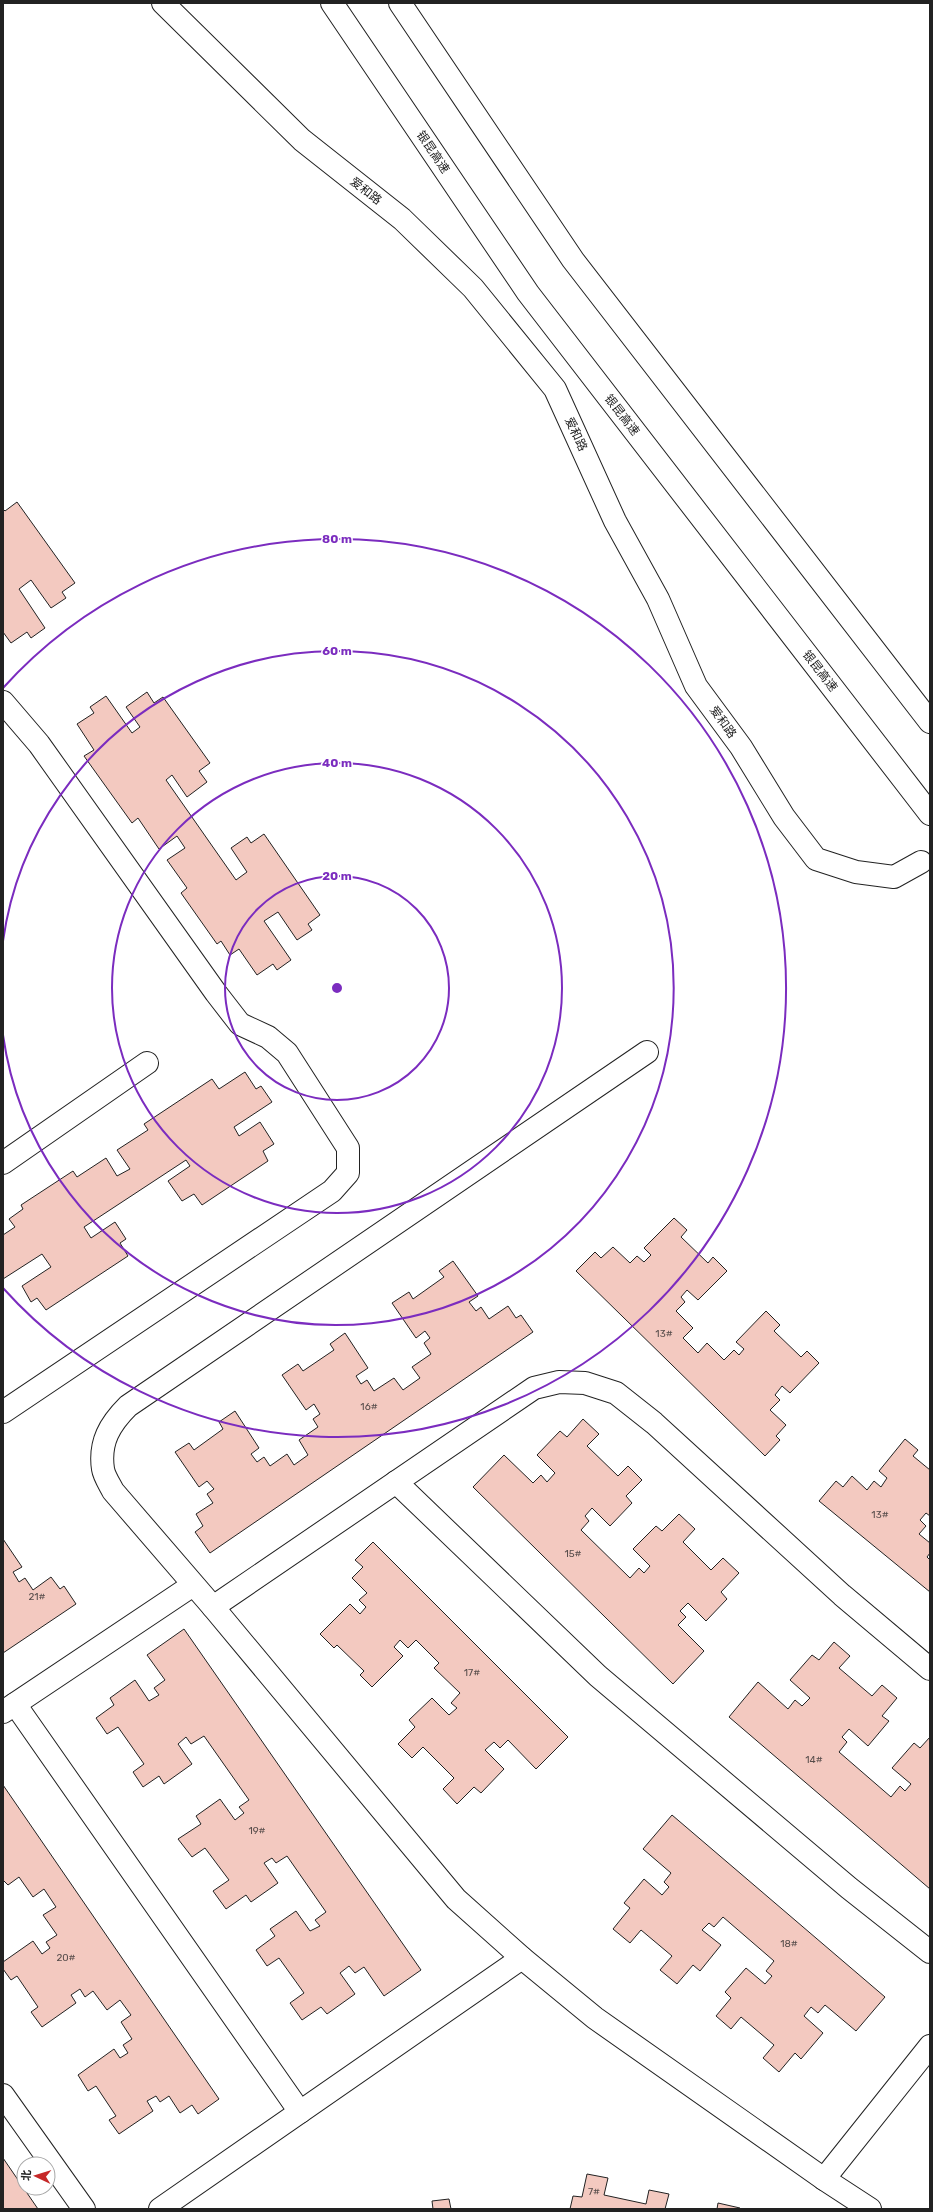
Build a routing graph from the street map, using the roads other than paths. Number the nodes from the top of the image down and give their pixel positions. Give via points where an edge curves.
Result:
1 (163, 3) edge
2 (332, 3) edge
3 (400, 3) edge
4 (3, 702) edge
5 (930, 722) edge
6 (930, 814) edge
7 (921, 862) dead end
8 (646, 1052) dead end
9 (147, 1063) dead end
10 (3, 1162) edge
11 (5, 1405) edge
12 (396, 1482) junction
13 (193, 1585) junction
14 (213, 1607) junction
15 (930, 1669) edge
16 (9, 1708) edge
17 (930, 1952) edge
18 (522, 1958) junction
19 (930, 2046) edge
20 (3, 2095) edge
21 (300, 2112) junction
22 (824, 2179) junction
23 (84, 2209) edge
24 (160, 2209) edge
25 (870, 2209) edge

1 - 7 main road, 爱和路 via 302,140 402,219 473,288 555,389 615,520 658,600 696,686 742,747 784,817 816,859 856,872 894,877
2 - 6 main road, 银昆高速 via 528,293
3 - 5 main road via 573,260
4 - 11 main road via 39,744 240,1024 268,1037 287,1053 348,1148 348,1173 332,1192
8 - 13 main road via 128,1406 111,1423 103,1445 102,1470 113,1491
9 - 10 main road
12 - 14 main road
12 - 15 main road via 534,1388 559,1382 585,1383 616,1393 654,1423 842,1595
12 - 17 main road via 598,1676 849,1888
13 - 14 main road
13 - 16 main road
14 - 18 main road via 456,1899
16 - 21 main road
18 - 21 main road
18 - 22 main road via 595,2018
19 - 22 main road
20 - 23 main road
21 - 24 main road
22 - 25 main road

